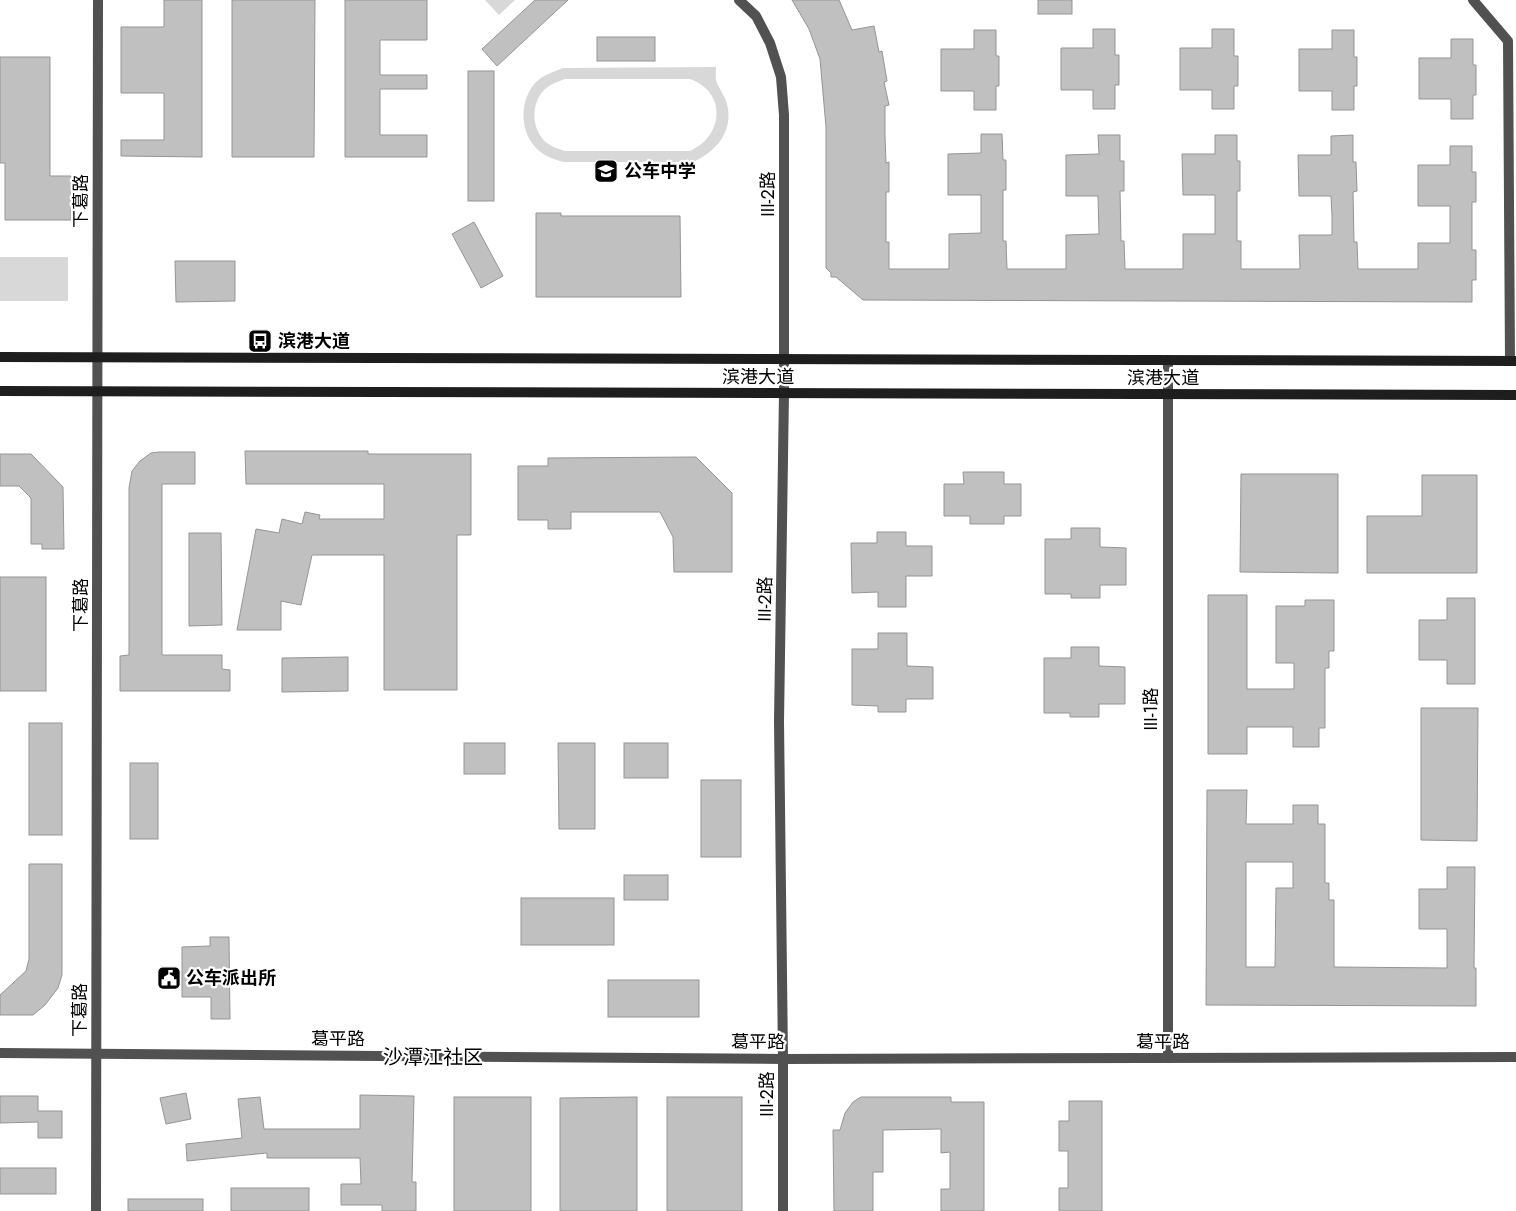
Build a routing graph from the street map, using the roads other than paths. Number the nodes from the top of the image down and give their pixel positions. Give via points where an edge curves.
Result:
1 (98, 0) edge
2 (739, 0) edge
3 (1473, 0) edge
4 (0, 357) edge
5 (97, 358) junction
6 (784, 359) junction
7 (1168, 360) junction
8 (1513, 361) edge
9 (0, 391) edge
10 (97, 392) junction
11 (784, 393) junction
12 (1168, 395) junction
13 (1516, 395) edge
14 (0, 1053) edge
15 (96, 1054) junction
16 (1516, 1057) edge
17 (1168, 1058) junction
18 (783, 1059) junction
19 (96, 1211) edge
20 (783, 1211) edge

1 - 5 street, 下葛路
2 - 6 street, III-2路 via 756,16 770,42 782,77
3 - 8 street via 1508,41
4 - 5 main road, 滨港大道
5 - 6 main road, 滨港大道
5 - 10 street, 下葛路
6 - 7 main road, 滨港大道
6 - 11 street, III-2路
7 - 8 main road, 滨港大道
7 - 12 street, III-1路
9 - 10 main road, 滨港大道
10 - 11 main road, 滨港大道
10 - 15 street, 下葛路
11 - 12 main road, 滨港大道
11 - 18 street, III-2路 via 779,721
12 - 13 main road, 滨港大道
12 - 17 street, III-1路
14 - 15 street, 葛平路
15 - 18 street, 葛平路
15 - 19 street, 下葛路
16 - 17 street, 葛平路
17 - 18 street, 葛平路
18 - 20 street, III-2路

